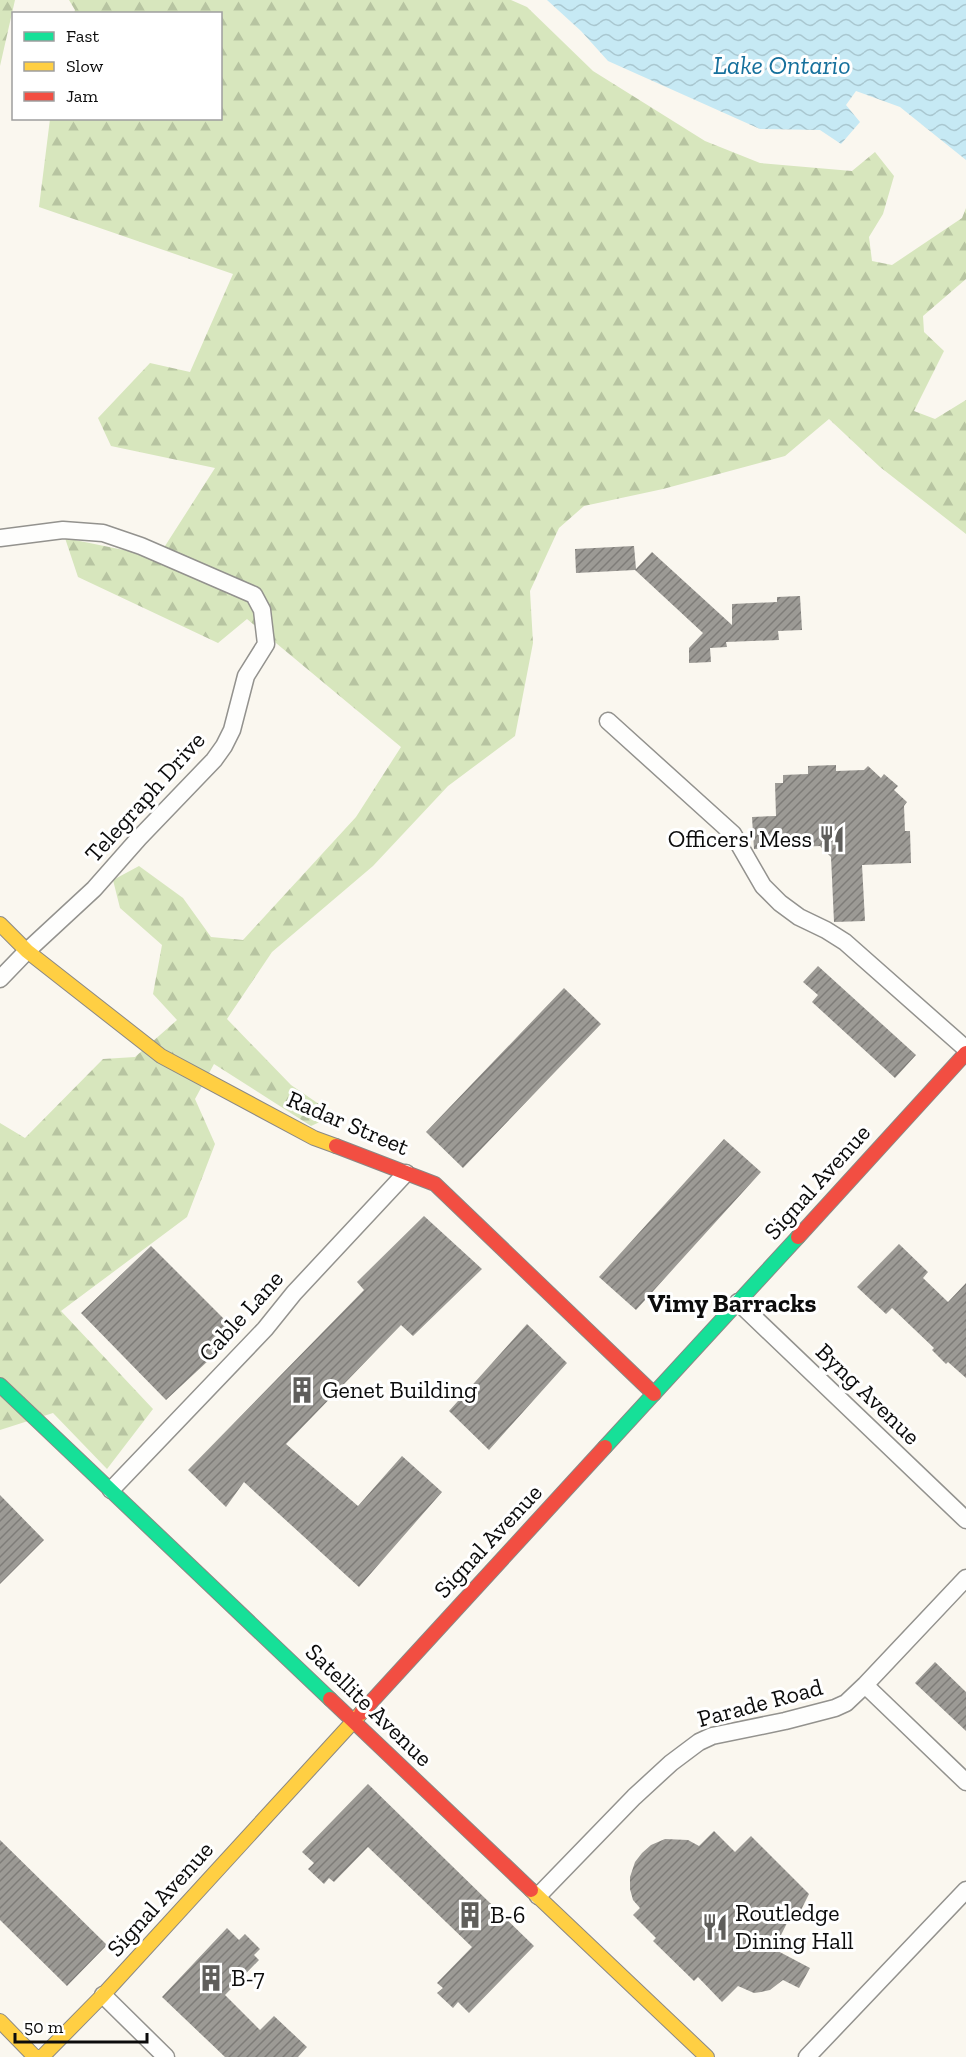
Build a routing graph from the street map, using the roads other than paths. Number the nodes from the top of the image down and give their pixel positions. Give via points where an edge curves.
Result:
1 (0, 538) edge
2 (608, 721) dead end
3 (0, 924) edge
4 (27, 951) junction
5 (0, 979) edge
6 (966, 1051) edge
7 (406, 1173) junction
8 (738, 1302) junction
9 (0, 1385) edge
10 (654, 1394) junction
11 (111, 1490) junction
12 (966, 1520) edge
13 (966, 1578) edge
14 (865, 1685) junction
15 (354, 1721) junction
16 (966, 1782) edge
17 (966, 1890) edge
18 (538, 1896) junction
19 (103, 1995) junction
20 (0, 2021) edge
21 (35, 2057) edge
22 (42, 2057) edge
23 (166, 2057) edge
24 (707, 2057) edge
25 (807, 2057) edge

1 - 4 street, Telegraph Drive via 63,530 103,533 141,546 254,595 262,610 266,644 246,676 232,730 214,760 94,889
2 - 6 street via 733,834 763,886 780,903 845,942
3 - 4 street, Radar Street
4 - 5 street, Telegraph Drive
4 - 7 street, Radar Street via 161,1056 314,1138
6 - 8 street, Signal Avenue
7 - 10 street, Radar Street via 435,1184
7 - 11 street, Cable Lane via 294,1293 266,1329
8 - 10 street, Signal Avenue
8 - 12 street, Byng Avenue
9 - 11 street, Satellite Avenue
10 - 15 street, Signal Avenue
11 - 15 street, Satellite Avenue
13 - 14 street, Parade Road
14 - 16 street
14 - 18 street, Parade Road via 835,1708 699,1742 634,1797
15 - 18 street, Satellite Avenue
15 - 19 street, Signal Avenue
17 - 25 street
18 - 24 street, Satellite Avenue
19 - 22 street, Signal Avenue
19 - 23 street
20 - 21 street

